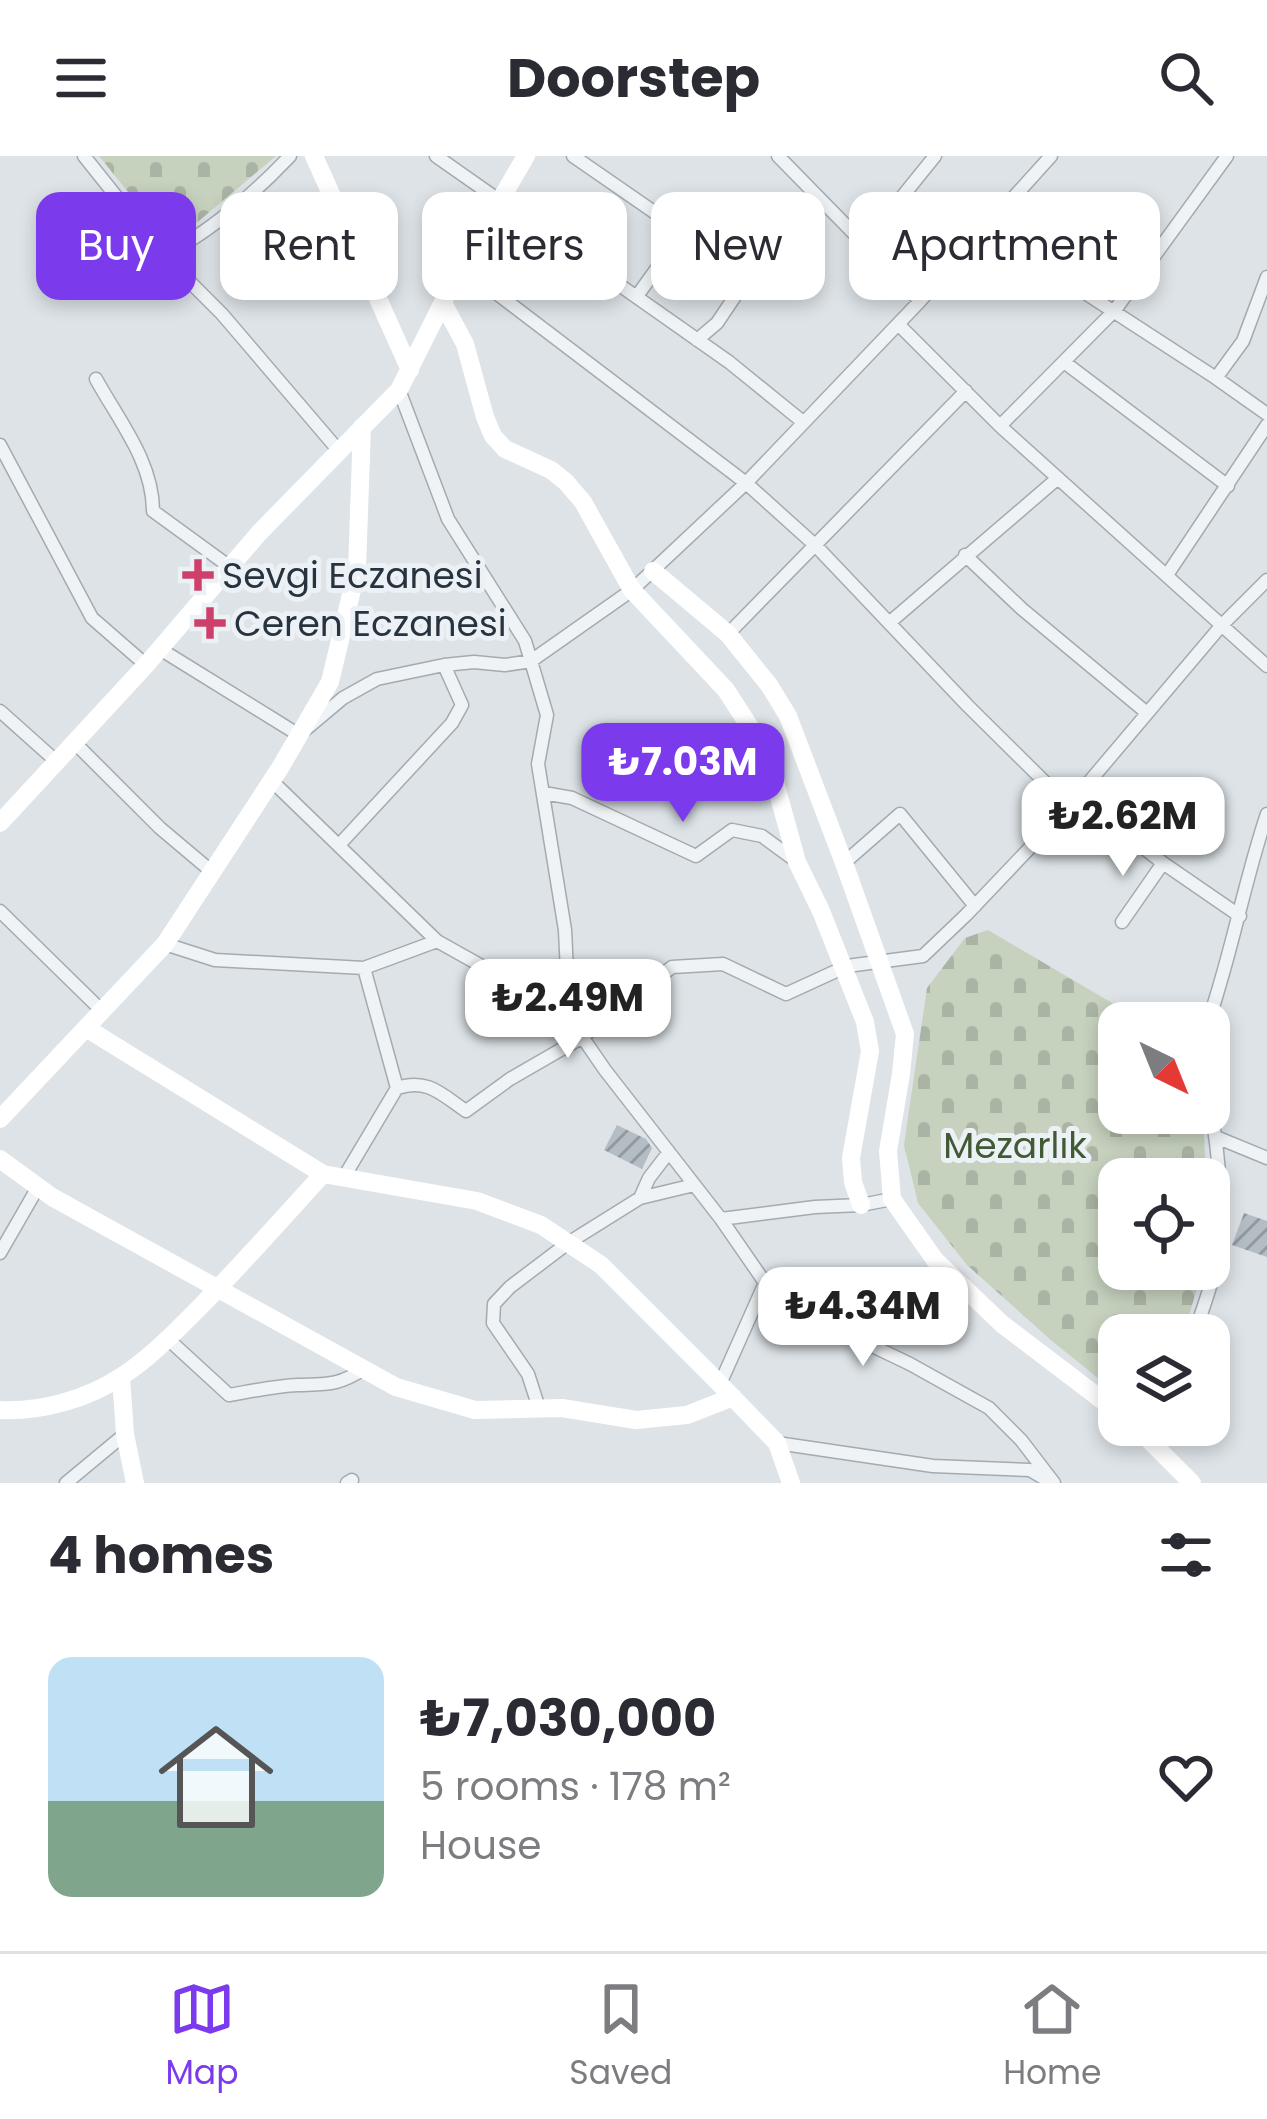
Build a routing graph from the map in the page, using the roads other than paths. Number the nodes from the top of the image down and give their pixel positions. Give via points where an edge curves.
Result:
1 (84, 156) edge
2 (290, 156) edge
3 (314, 156) edge
4 (436, 156) edge
5 (526, 156) edge
6 (574, 156) edge
7 (935, 156) edge
8 (1051, 156) edge
9 (1227, 156) edge
10 (783, 158) edge
11 (113, 192) edge
12 (488, 192) edge
13 (505, 192) edge
14 (813, 192) edge
15 (906, 192) edge
16 (1019, 192) edge
17 (825, 204) edge
18 (651, 210) edge
19 (849, 229) edge
20 (196, 236) edge
21 (651, 277) edge
22 (1267, 277) edge
23 (196, 288) edge
24 (627, 289) edge
25 (637, 296) junction
26 (444, 300) edge
27 (505, 300) edge
28 (732, 300) edge
29 (1099, 300) edge
30 (920, 301) edge
31 (443, 303) junction
32 (1115, 310) junction
33 (898, 324) junction
34 (697, 340) junction
35 (1064, 362) junction
36 (410, 370) junction
37 (1216, 378) junction
38 (96, 379) dead end
39 (399, 390) junction
40 (966, 391) junction
41 (1267, 414) edge
42 (803, 422) junction
43 (1000, 425) junction
44 (1267, 425) edge
45 (362, 427) junction
46 (0, 445) edge
47 (339, 451) junction
48 (4, 464) edge
49 (1058, 478) junction
50 (746, 483) junction
51 (1228, 486) junction
52 (816, 546) junction
53 (965, 555) junction
54 (230, 567) junction
55 (653, 571) junction
56 (1167, 575) junction
57 (1267, 580) edge
58 (632, 590) junction
59 (889, 622) junction
60 (1220, 626) junction
61 (728, 634) junction
62 (160, 649) junction
63 (532, 661) junction
64 (146, 665) junction
65 (443, 665) junction
66 (1267, 667) edge
67 (0, 711) edge
68 (1147, 713) junction
69 (299, 735) junction
70 (75, 742) junction
71 (56, 761) junction
72 (272, 781) junction
73 (544, 793) junction
74 (1073, 801) junction
75 (1267, 814) edge
76 (0, 823) edge
77 (339, 845) junction
78 (797, 862) junction
79 (844, 863) junction
80 (1163, 863) junction
81 (211, 872) junction
82 (975, 906) junction
83 (0, 911) edge
84 (1240, 916) junction
85 (1122, 922) dead end
86 (437, 940) junction
87 (165, 944) junction
88 (877, 960) junction
89 (364, 968) junction
90 (844, 968) junction
91 (552, 992) junction
92 (1214, 1002) edge
93 (101, 1010) junction
94 (86, 1028) junction
95 (581, 1038) junction
96 (398, 1088) junction
97 (0, 1119) edge
98 (1215, 1134) edge
99 (1216, 1137) junction
100 (669, 1153) junction
101 (1267, 1158) edge
102 (0, 1159) edge
103 (323, 1174) junction
104 (344, 1177) junction
105 (694, 1185) junction
106 (38, 1187) junction
107 (640, 1198) junction
108 (892, 1199) junction
109 (860, 1205) junction
110 (721, 1220) junction
111 (568, 1243) junction
112 (0, 1253) edge
113 (765, 1283) junction
114 (219, 1288) junction
115 (1201, 1314) edge
116 (168, 1339) junction
117 (364, 1369) junction
118 (121, 1377) junction
119 (727, 1391) junction
120 (1098, 1397) edge
121 (539, 1408) junction
122 (0, 1410) edge
123 (125, 1434) junction
124 (777, 1443) junction
125 (1157, 1448) edge
126 (934, 1466) junction
127 (66, 1483) edge
128 (135, 1483) edge
129 (791, 1483) edge
130 (927, 1483) edge
131 (1053, 1483) edge
132 (1192, 1483) edge

1 - 11 street
2 - 20 street
3 - 36 street
4 - 12 street
5 - 13 street
6 - 18 street
7 - 15 street
8 - 16 street
9 - 32 street
10 - 14 street
17 - 19 street
21 - 25 street
22 - 37 street via 1243,341
23 - 47 street
24 - 25 street
25 - 34 street
26 - 31 street
27 - 50 street
28 - 34 street
29 - 32 street
30 - 33 street
31 - 36 street
31 - 58 street via 494,436 566,482
32 - 35 street
32 - 37 street
33 - 40 street
33 - 42 street
34 - 42 street
35 - 43 street
35 - 51 street
36 - 39 street
37 - 41 street
38 - 54 street via 148,470 153,511
39 - 45 street
39 - 63 street via 448,519
40 - 43 street
40 - 52 street
42 - 50 street
43 - 49 street
44 - 51 street
45 - 47 street
45 - 69 street via 357,569 330,682
46 - 48 street
47 - 54 street
48 - 64 street via 92,618
49 - 53 street
49 - 56 street
50 - 52 street
50 - 55 street
51 - 56 street
52 - 59 street
52 - 61 street
53 - 59 street
53 - 68 street
54 - 62 street
55 - 58 street
55 - 61 street
56 - 60 street
57 - 60 street
58 - 63 street
58 - 78 street via 726,690 757,738
59 - 74 street
60 - 66 street
60 - 68 street
61 - 79 street via 788,716
62 - 64 street
62 - 69 street
63 - 65 street
63 - 73 street via 547,715 538,764
64 - 70 street
65 - 69 street via 377,679
65 - 77 street via 462,705 452,723
67 - 71 street
68 - 74 street
69 - 72 street
70 - 71 street
70 - 81 street
71 - 76 street
72 - 77 street
72 - 81 street
73 - 78 street via 696,856 732,830 762,836
73 - 91 street via 567,972
74 - 80 street
74 - 82 street
75 - 84 street
77 - 86 street
78 - 90 street
79 - 82 street via 900,814
79 - 88 street
80 - 84 street
80 - 85 street
81 - 87 street
82 - 88 street via 923,956
83 - 93 street
84 - 92 street
86 - 89 street
86 - 91 street via 512,983
87 - 89 street via 215,960
87 - 93 street
88 - 90 street
88 - 108 street via 905,1034 888,1151
89 - 96 street
90 - 95 street via 786,994 723,964 672,968
90 - 109 street via 870,1051 851,1158
91 - 95 street
93 - 94 street
94 - 97 street
94 - 103 street
95 - 96 street via 466,1111 416,1082
95 - 100 street
96 - 104 street
98 - 99 street
99 - 101 street
99 - 115 street via 1218,1238
100 - 105 street
100 - 107 street
102 - 106 street
103 - 104 street
103 - 114 street
104 - 111 street via 477,1201
105 - 107 street
105 - 110 street
106 - 112 street
106 - 114 street
107 - 111 street
108 - 109 street
108 - 120 street via 935,1260
109 - 110 street
110 - 113 street
111 - 119 street via 601,1264
111 - 121 street via 494,1304 493,1323 529,1374
113 - 119 street
113 - 131 street via 777,1300 989,1408
114 - 116 street
114 - 117 street
116 - 117 street via 229,1395 323,1386
116 - 118 street
117 - 121 street via 475,1410
118 - 122 street via 66,1402
118 - 123 street
119 - 121 street via 688,1415 636,1420
119 - 124 street
123 - 127 street
123 - 128 street
124 - 126 street
124 - 129 street
125 - 132 street
126 - 130 street
126 - 131 street via 1030,1470

